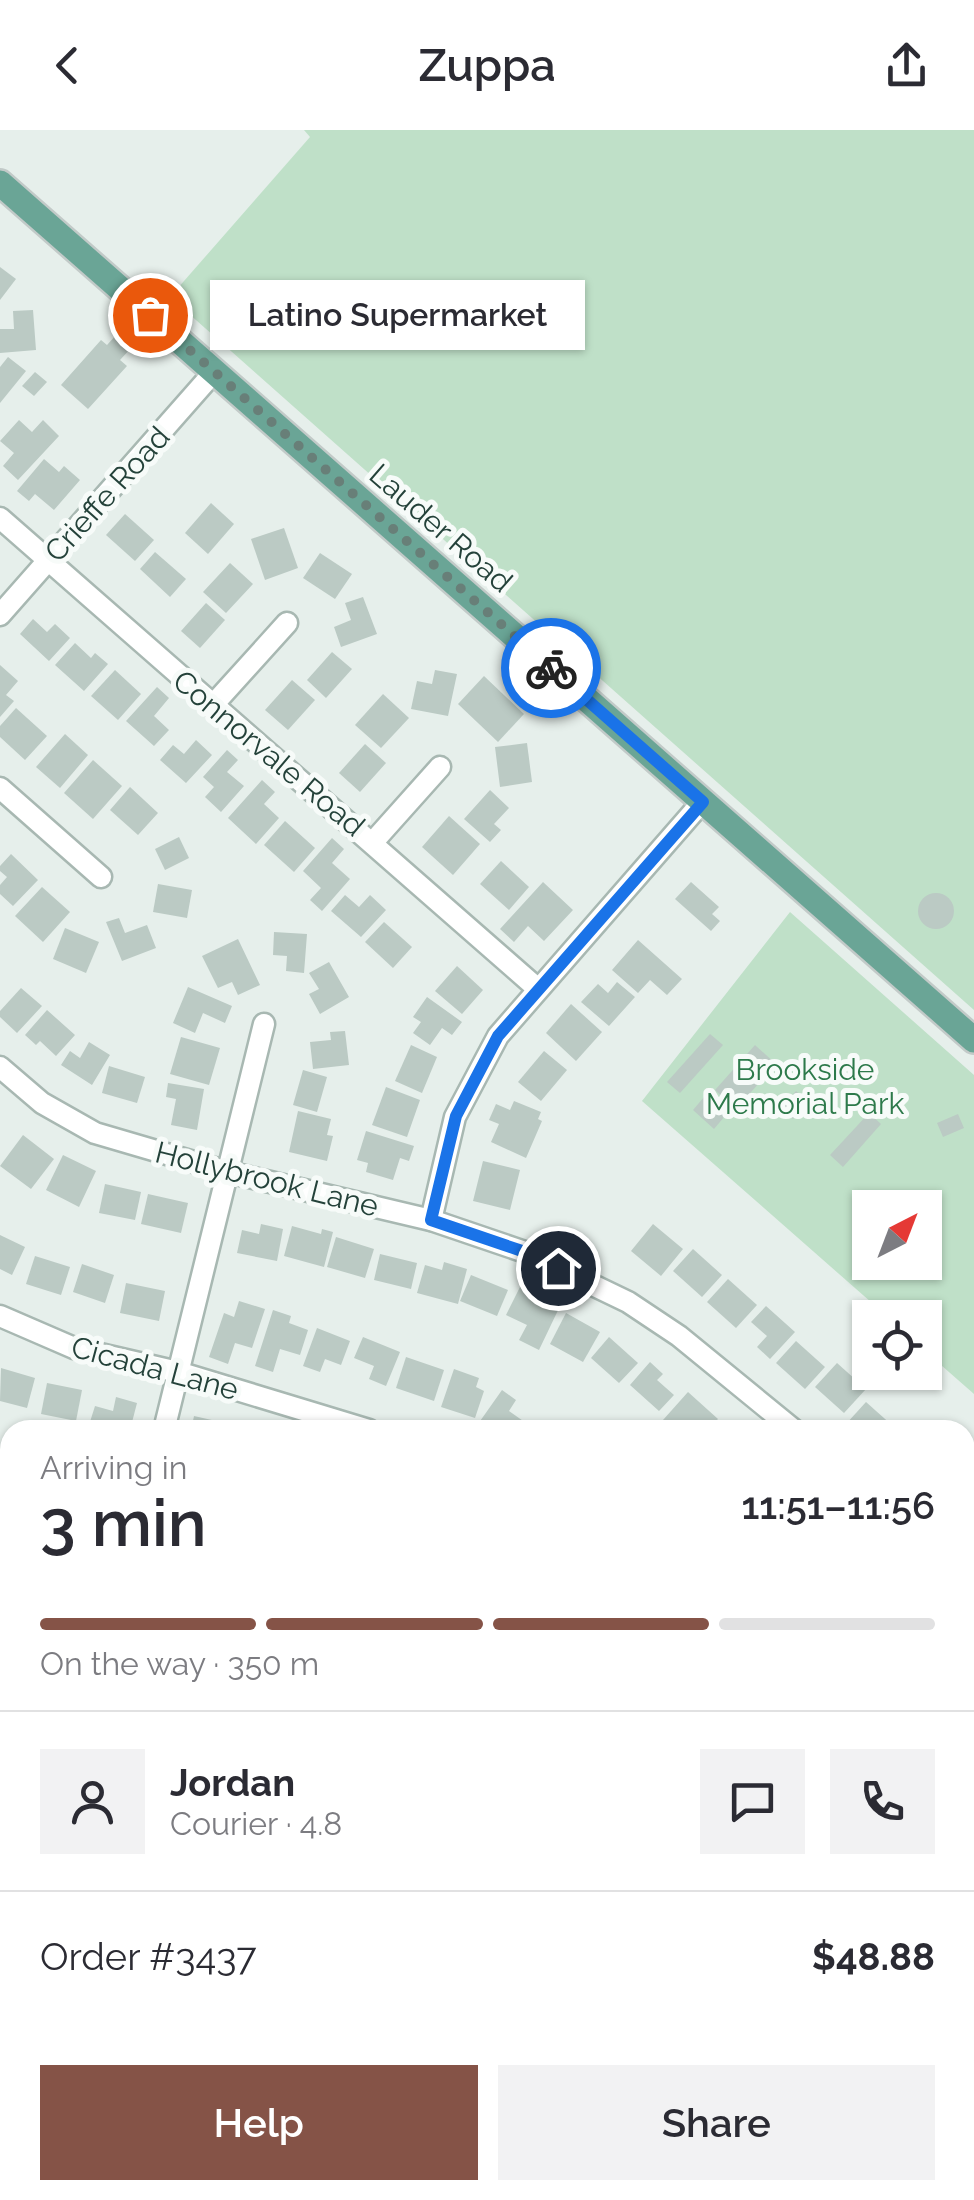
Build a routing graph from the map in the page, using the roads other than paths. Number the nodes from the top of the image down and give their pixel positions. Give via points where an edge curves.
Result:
1 (0, 184) edge
2 (214, 372) junction
3 (0, 518) edge
4 (48, 561) junction
5 (0, 615) edge
6 (288, 623) dead end
7 (212, 706) junction
8 (440, 766) dead end
9 (0, 788) edge
10 (703, 802) junction
11 (373, 842) junction
12 (101, 877) dead end
13 (538, 989) junction
14 (264, 1024) dead end
15 (974, 1040) edge
16 (0, 1068) edge
17 (228, 1172) junction
18 (431, 1220) junction
19 (0, 1316) edge
20 (178, 1372) junction
21 (166, 1420) edge
22 (336, 1420) edge
23 (782, 1420) edge

1 - 2 main road, Lauder Road
2 - 4 street, Crieffe Road
2 - 10 main road, Lauder Road
3 - 4 street, Connorvale Road
4 - 5 street, Crieffe Road
4 - 7 street, Connorvale Road
6 - 7 street
7 - 11 street, Connorvale Road
8 - 11 street
9 - 12 street
10 - 13 street
10 - 15 main road, Lauder Road
11 - 13 street, Connorvale Road
13 - 18 street via 498,1036 456,1116
14 - 17 street
16 - 17 street, Hollybrook Lane via 42,1103 96,1133
17 - 18 street, Hollybrook Lane
17 - 20 street
18 - 23 street, Hollybrook Lane via 522,1251 628,1302
19 - 20 street, Cicada Lane via 74,1348
20 - 21 street
20 - 22 street, Cicada Lane

